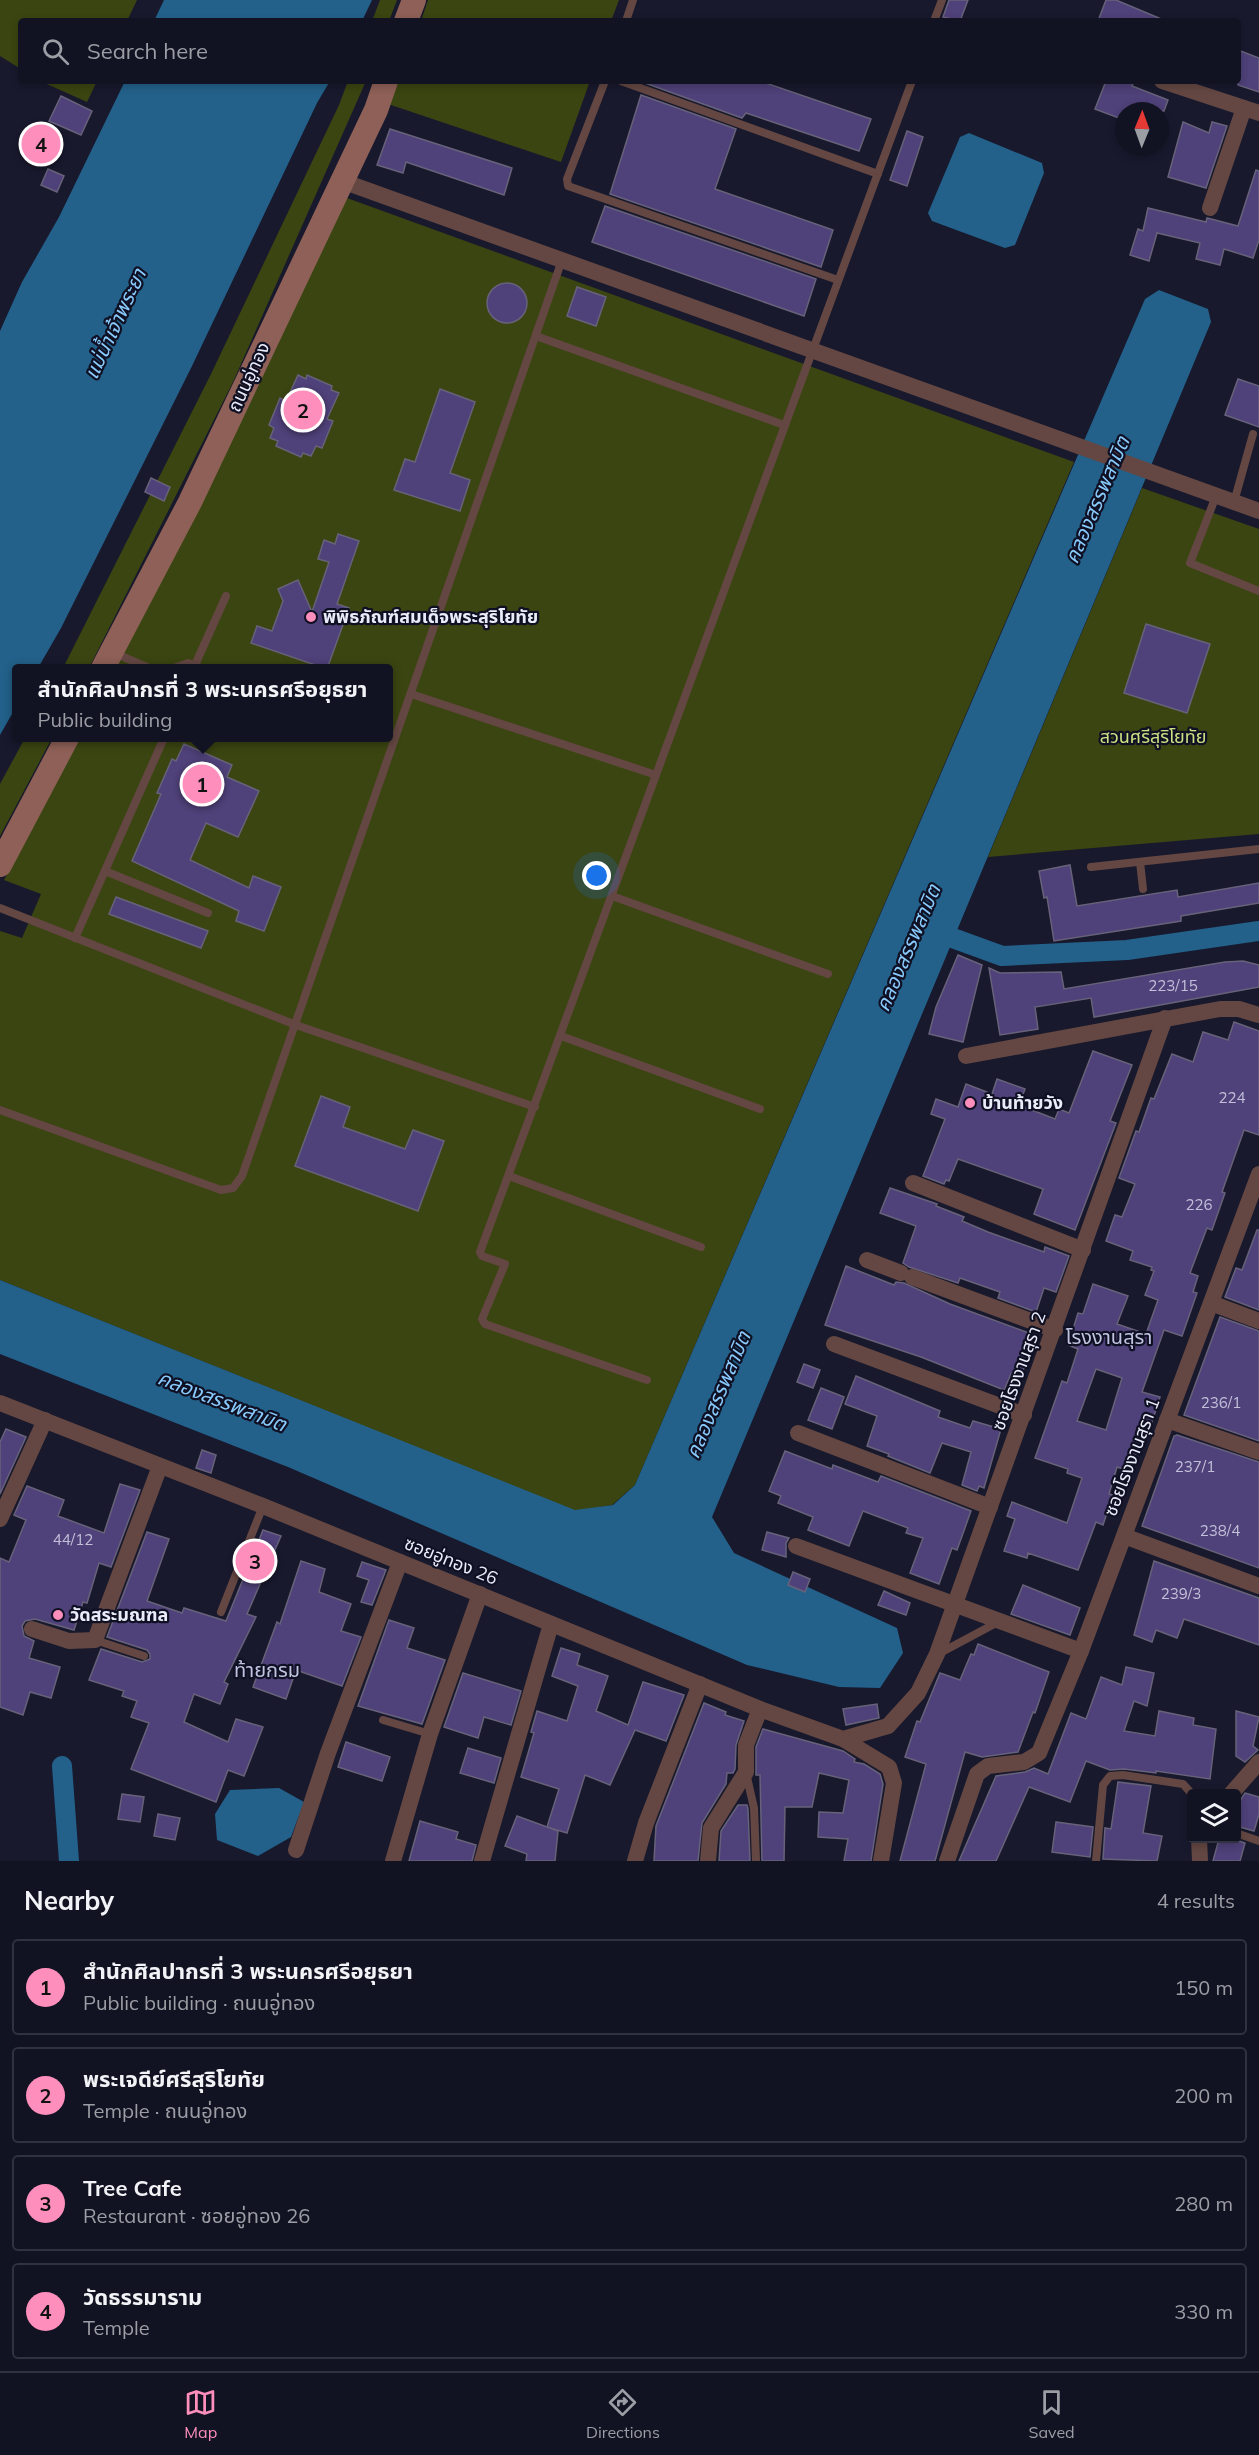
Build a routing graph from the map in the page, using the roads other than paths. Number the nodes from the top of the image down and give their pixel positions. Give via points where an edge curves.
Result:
1 (414, 0) edge
2 (633, 0) edge
3 (942, 0) edge
4 (407, 18) edge
5 (627, 18) edge
6 (935, 18) edge
7 (385, 84) edge
8 (604, 84) edge
9 (629, 84) edge
10 (911, 84) edge
11 (1171, 84) edge
12 (1252, 111) edge
13 (878, 174) junction
14 (342, 181) junction
15 (1210, 208) dead end
16 (562, 260) junction
17 (838, 280) junction
18 (536, 336) junction
19 (812, 350) junction
20 (784, 425) junction
21 (1253, 434) dead end
22 (1216, 496) junction
23 (1234, 502) junction
24 (1259, 511) edge
25 (1259, 591) edge
26 (226, 596) dead end
27 (107, 660) edge
28 (126, 664) edge
29 (199, 664) edge
30 (411, 694) junction
31 (65, 742) edge
32 (162, 742) edge
33 (656, 775) junction
34 (1259, 849) edge
35 (1140, 862) junction
36 (0, 865) edge
37 (1090, 867) dead end
38 (105, 871) junction
39 (1143, 889) dead end
40 (612, 896) junction
41 (0, 908) edge
42 (207, 913) dead end
43 (75, 938) junction
44 (828, 974) dead end
45 (1259, 1015) edge
46 (1165, 1018) junction
47 (296, 1026) junction
48 (561, 1036) junction
49 (966, 1056) dead end
50 (534, 1107) junction
51 (759, 1109) dead end
52 (0, 1110) edge
53 (1259, 1174) edge
54 (509, 1176) junction
55 (914, 1183) dead end
56 (1255, 1195) edge
57 (701, 1247) dead end
58 (1083, 1250) junction
59 (867, 1260) dead end
60 (1211, 1303) junction
61 (1259, 1321) edge
62 (1055, 1329) junction
63 (834, 1344) dead end
64 (647, 1380) dead end
65 (0, 1403) edge
66 (1024, 1415) junction
67 (45, 1420) junction
68 (1167, 1420) junction
69 (798, 1432) dead end
70 (1259, 1452) edge
71 (160, 1466) junction
72 (263, 1506) junction
73 (990, 1507) junction
74 (0, 1519) edge
75 (1124, 1536) junction
76 (796, 1546) dead end
77 (400, 1562) junction
78 (1259, 1586) edge
79 (480, 1594) junction
80 (955, 1605) junction
81 (221, 1612) dead end
82 (1000, 1622) junction
83 (551, 1624) junction
84 (32, 1629) dead end
85 (95, 1640) junction
86 (1081, 1651) junction
87 (937, 1654) junction
88 (144, 1656) dead end
89 (700, 1684) junction
90 (760, 1709) junction
91 (383, 1720) dead end
92 (430, 1734) junction
93 (843, 1739) junction
94 (1259, 1762) edge
95 (746, 1772) junction
96 (1187, 1789) edge
97 (1235, 1789) edge
98 (1241, 1835) edge
99 (1259, 1841) edge
100 (1199, 1843) edge
101 (296, 1850) dead end
102 (393, 1861) edge
103 (482, 1861) edge
104 (636, 1861) edge
105 (708, 1861) edge
106 (756, 1861) edge
107 (881, 1861) edge
108 (947, 1861) edge
109 (1096, 1861) edge
110 (1200, 1861) edge

1 - 4 main road
2 - 5 lane
3 - 6 lane
7 - 14 main road, ถนนอู่ทอง
8 - 17 lane via 567,179 568,186
9 - 13 lane
10 - 13 lane
11 - 12 street
12 - 15 street
13 - 17 lane
14 - 16 street
14 - 27 main road, ถนนอู่ทอง via 190,502
16 - 18 lane
16 - 19 street
17 - 19 lane
18 - 20 lane
18 - 30 lane
19 - 20 lane
19 - 22 street
20 - 33 lane
21 - 23 lane
22 - 23 street
22 - 25 lane via 1190,563
23 - 24 street
26 - 29 lane
27 - 28 lane
30 - 33 lane
30 - 47 lane
31 - 36 main road
32 - 38 lane
33 - 40 lane
34 - 35 lane
35 - 37 lane
35 - 39 lane
38 - 42 lane
38 - 43 lane
40 - 44 lane
40 - 48 lane
41 - 43 lane
43 - 47 lane
45 - 46 street via 1220,1009
46 - 49 street
46 - 58 street, ซอยโรงงานสุรา 2
47 - 50 lane
47 - 52 lane via 242,1176 233,1188 221,1190
48 - 50 lane
48 - 51 lane
50 - 54 lane
53 - 56 street, ซอยโรงงานสุรา 1
54 - 57 lane
54 - 64 lane via 480,1252 505,1264 483,1322
55 - 58 street
56 - 60 street, ซอยโรงงานสุรา 1
58 - 62 street, ซอยโรงงานสุรา 2
59 - 62 street
60 - 61 street
60 - 68 street, ซอยโรงงานสุรา 1
62 - 66 street, ซอยโรงงานสุรา 2
63 - 66 street
65 - 67 street, ซอยอู่ทอง 26
66 - 73 street, ซอยโรงงานสุรา 2
67 - 71 street, ซอยอู่ทอง 26
67 - 74 street
68 - 70 street
68 - 75 street, ซอยโรงงานสุรา 1
69 - 73 street
71 - 72 street, ซอยอู่ทอง 26
71 - 85 street
72 - 77 street, ซอยอู่ทอง 26
72 - 81 lane
73 - 80 street, ซอยโรงงานสุรา 2
75 - 78 street
75 - 86 street, ซอยโรงงานสุรา 1
76 - 80 street
77 - 79 street, ซอยอู่ทอง 26
77 - 101 street
79 - 83 street, ซอยอู่ทอง 26
79 - 92 street
80 - 82 street
80 - 87 street, ซอยโรงงานสุรา 2
82 - 86 street
82 - 87 lane
83 - 89 street, ซอยอู่ทอง 26
83 - 103 street
84 - 85 street via 69,1641
85 - 88 lane
86 - 108 street, ซอยโรงงานสุรา 1 via 1040,1753 1024,1762 988,1767 977,1774
87 - 93 street, ซอยโรงงานสุรา 2 via 918,1692 888,1726
89 - 90 street, ซอยอู่ทอง 26
89 - 104 street via 646,1823
90 - 93 street, ซอยอู่ทอง 26
90 - 95 street via 746,1745
91 - 92 lane
92 - 102 street
93 - 107 street, ซอยอู่ทอง 26 via 889,1767 892,1774 894,1783
94 - 97 street
95 - 105 street via 711,1828
95 - 106 lane via 754,1808
96 - 109 lane via 1183,1784 1110,1776 1103,1785
98 - 99 lane
100 - 110 street

